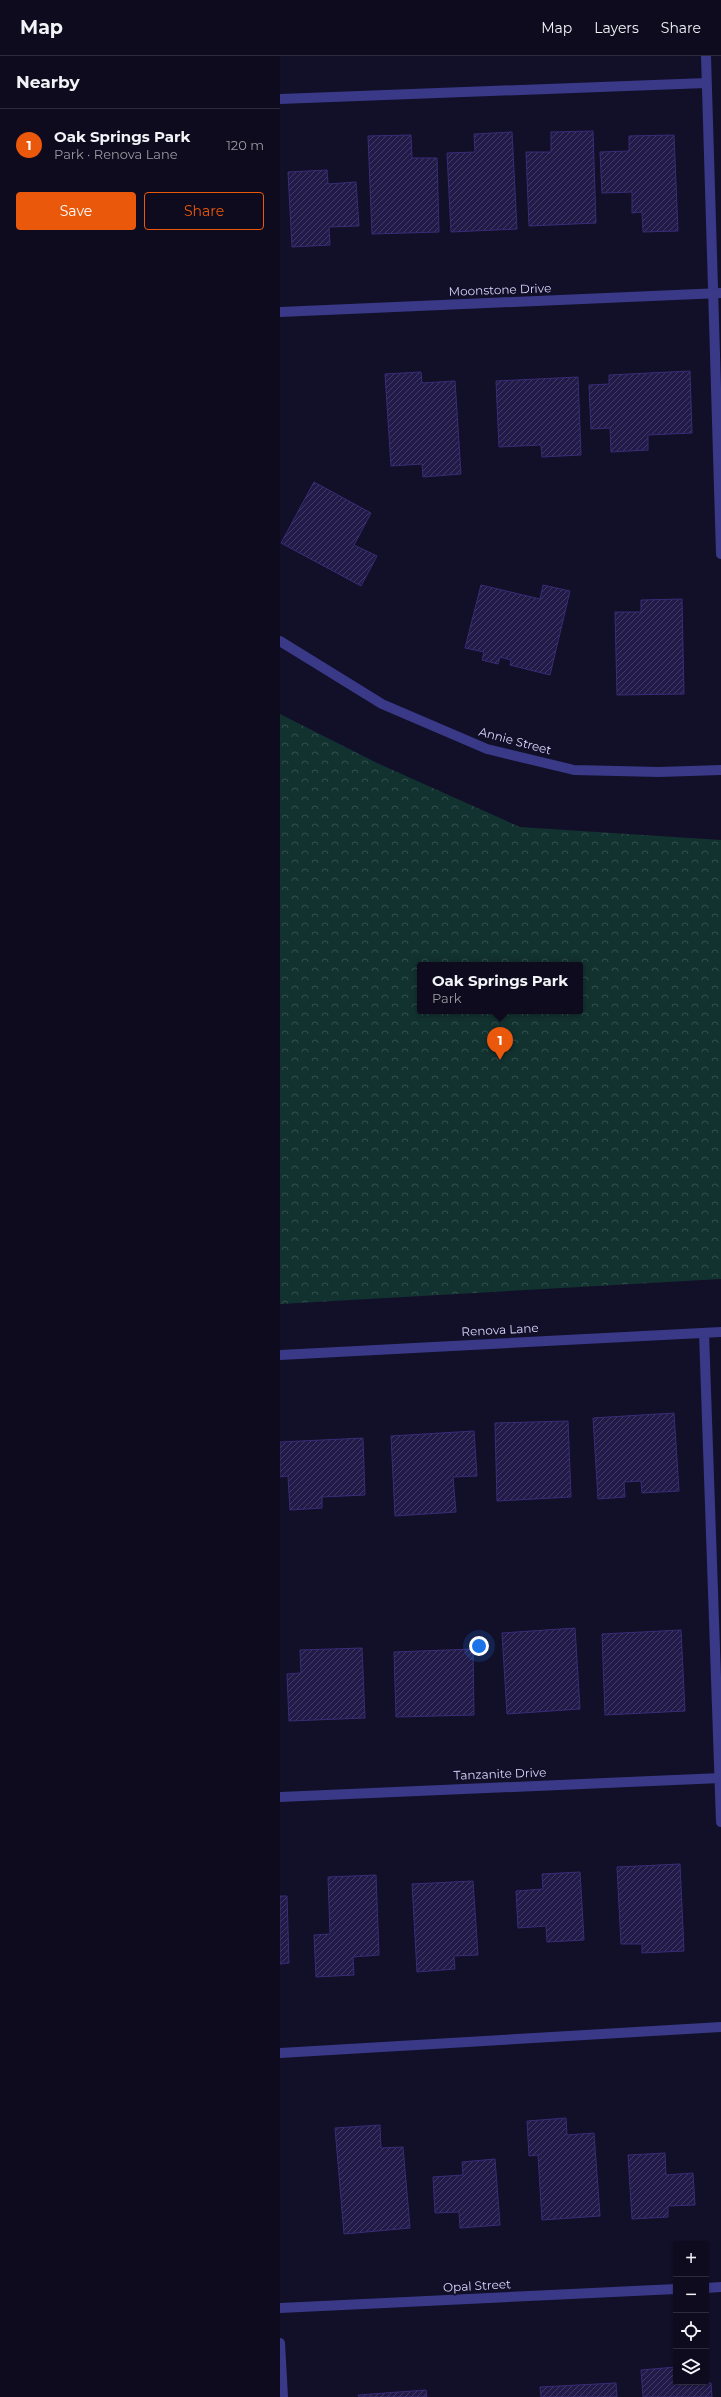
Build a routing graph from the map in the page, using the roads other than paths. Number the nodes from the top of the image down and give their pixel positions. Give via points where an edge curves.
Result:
1 (706, 56) edge
2 (706, 83) junction
3 (280, 99) edge
4 (716, 294) edge
5 (280, 312) edge
6 (721, 554) edge
7 (280, 641) edge
8 (721, 770) edge
9 (721, 1332) edge
10 (704, 1333) junction
11 (280, 1355) edge
12 (720, 1778) edge
13 (280, 1797) edge
14 (721, 1822) edge
15 (721, 2027) edge
16 (280, 2053) edge
17 (721, 2287) edge
18 (709, 2288) edge
19 (673, 2289) edge
20 (280, 2308) edge
21 (280, 2343) edge
22 (283, 2397) edge

1 - 2 street
2 - 3 street
2 - 4 street
4 - 5 street, Moonstone Drive
4 - 6 street
7 - 8 street, Annie Street via 382,704 487,750 574,770
9 - 10 street, Renova Lane
10 - 11 street, Renova Lane
10 - 12 street
12 - 13 street, Tanzanite Drive
12 - 14 street
15 - 16 street
17 - 18 street
19 - 20 street, Opal Street
21 - 22 street

